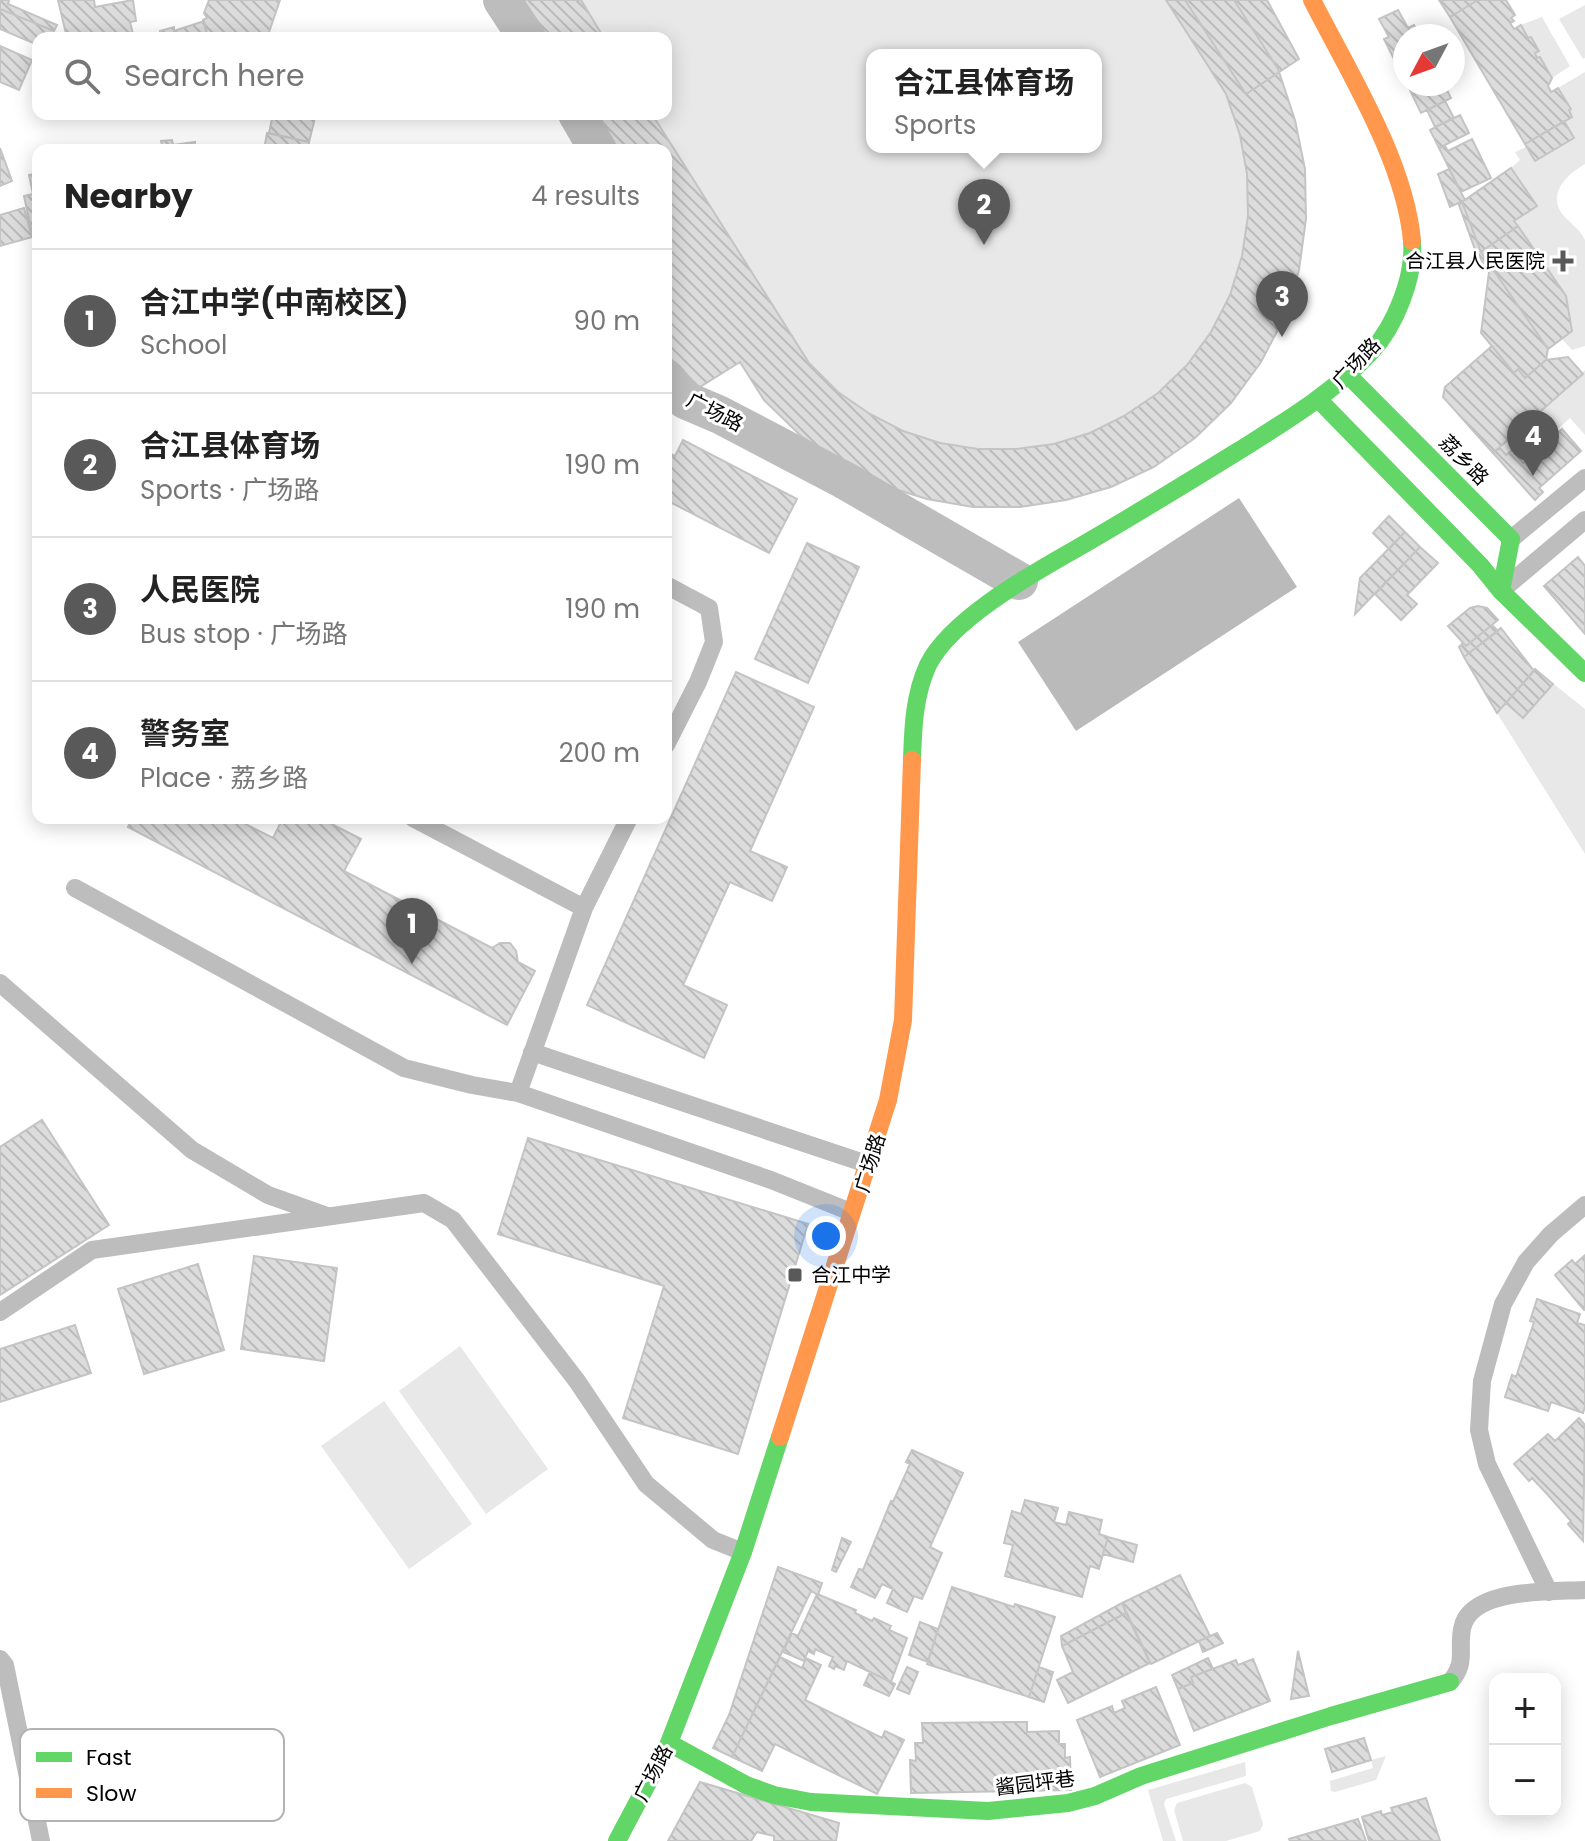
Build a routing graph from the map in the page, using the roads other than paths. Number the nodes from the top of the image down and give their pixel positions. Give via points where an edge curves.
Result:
1 (502, 0) edge
2 (1312, 0) edge
3 (523, 32) edge
4 (580, 120) edge
5 (594, 144) edge
6 (1348, 375) junction
7 (672, 385) edge
8 (1319, 400) junction
9 (1585, 478) edge
10 (1585, 520) edge
11 (1511, 539) junction
12 (1480, 565) junction
13 (1019, 581) junction
14 (672, 588) edge
15 (1501, 591) junction
16 (1585, 673) edge
17 (672, 733) edge
18 (424, 824) edge
19 (626, 824) edge
20 (75, 888) dead end
21 (584, 908) junction
22 (0, 983) edge
23 (532, 1052) junction
24 (518, 1093) junction
25 (870, 1165) junction
26 (1585, 1205) edge
27 (854, 1213) junction
28 (330, 1217) junction
29 (0, 1312) edge
30 (743, 1552) junction
31 (1585, 1590) edge
32 (1549, 1592) junction
33 (0, 1659) edge
34 (1450, 1682) joint
35 (20, 1738) edge
36 (669, 1743) junction
37 (37, 1821) edge
38 (41, 1841) edge
39 (617, 1841) edge

1 - 3 street
2 - 6 main road, 广场路 via 1383,140 1410,219 1413,253 1399,310 1372,351
4 - 5 street
6 - 8 main road, 广场路
6 - 11 main road, 荔乡路
7 - 13 street, 广场路 via 685,400 844,480
8 - 12 main road
8 - 13 main road, 广场路
9 - 11 lane
10 - 15 lane
11 - 12 lane
11 - 15 main road
12 - 15 main road
13 - 25 main road, 广场路 via 950,635 928,665 913,716 903,1020
14 - 17 lane via 709,608 714,642
15 - 16 main road
18 - 21 lane
19 - 21 lane
20 - 24 lane via 404,1068
21 - 23 lane
22 - 28 lane via 192,1150 268,1195
23 - 24 lane
23 - 25 lane
24 - 27 lane
25 - 27 main road, 广场路
26 - 32 lane via 1526,1262 1503,1304 1482,1381 1479,1430 1487,1464
27 - 30 main road, 广场路
28 - 29 lane via 92,1250
28 - 30 lane via 424,1203 453,1220 577,1381 646,1484 713,1540
30 - 36 main road, 广场路
31 - 32 lane
32 - 34 lane via 1490,1599 1466,1616 1458,1673
33 - 35 lane
34 - 36 main road, 酱园坪巷 via 1141,1776 1095,1796 988,1811 811,1802 774,1795
36 - 39 main road, 广场路
37 - 38 lane

